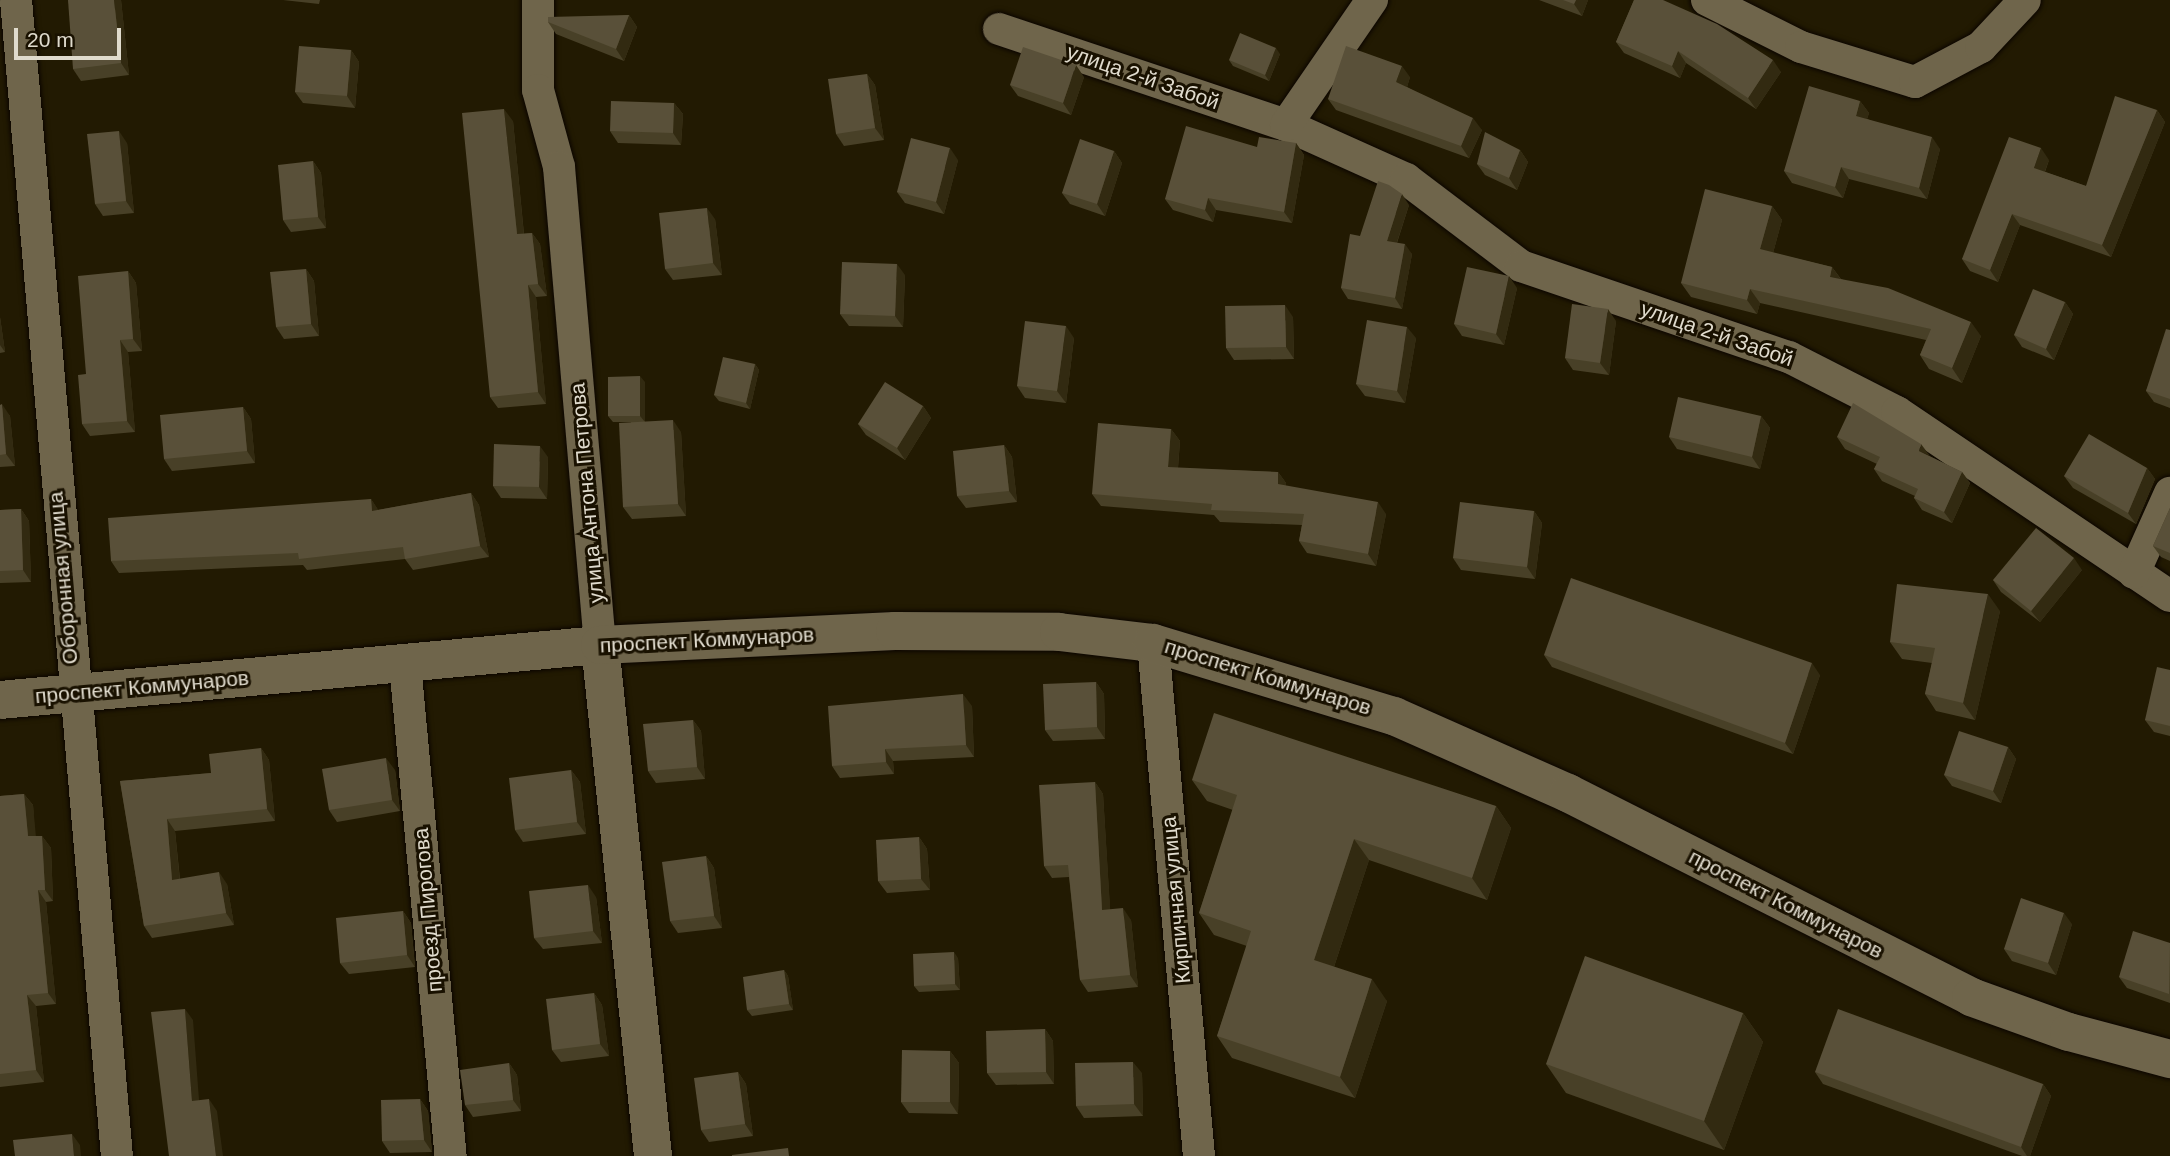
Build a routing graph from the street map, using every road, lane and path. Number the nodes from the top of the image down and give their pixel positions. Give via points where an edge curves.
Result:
1 (16, 0) edge
2 (538, 0) edge
3 (1372, 0) edge
4 (1707, 0) edge
5 (2025, 0) edge
6 (999, 29) dead end
7 (1286, 125) junction
8 (2170, 493) edge
9 (2134, 573) junction
10 (2170, 596) edge
11 (1153, 643) junction
12 (600, 645) junction
13 (405, 664) junction
14 (73, 692) junction
15 (0, 700) edge
16 (2170, 1059) edge
17 (117, 1156) edge
18 (451, 1156) edge
19 (653, 1156) edge
20 (1199, 1156) edge

1 - 14 street, Оборонная улица
2 - 12 street, улица Антона Петрова via 538,90 559,167
3 - 7 street
4 - 5 street via 1801,47 1915,82 1981,47
6 - 7 street, улица 2-й Забой
7 - 9 street, улица 2-й Забой via 1406,179 1521,266 1789,357 1898,412
8 - 9 street
9 - 10 street, улица 2-й Забой
11 - 12 street, проспект Коммунаров via 1059,632 895,631
11 - 16 street, проспект Коммунаров via 1394,716 1568,793 1971,997 2069,1032
11 - 20 street, Кирпичная улица
12 - 13 street, проспект Коммунаров
12 - 19 street, улица Антона Петрова
13 - 14 street, проспект Коммунаров
13 - 18 street, проезд Пирогова
14 - 15 street, проспект Коммунаров
14 - 17 street, Оборонная улица

